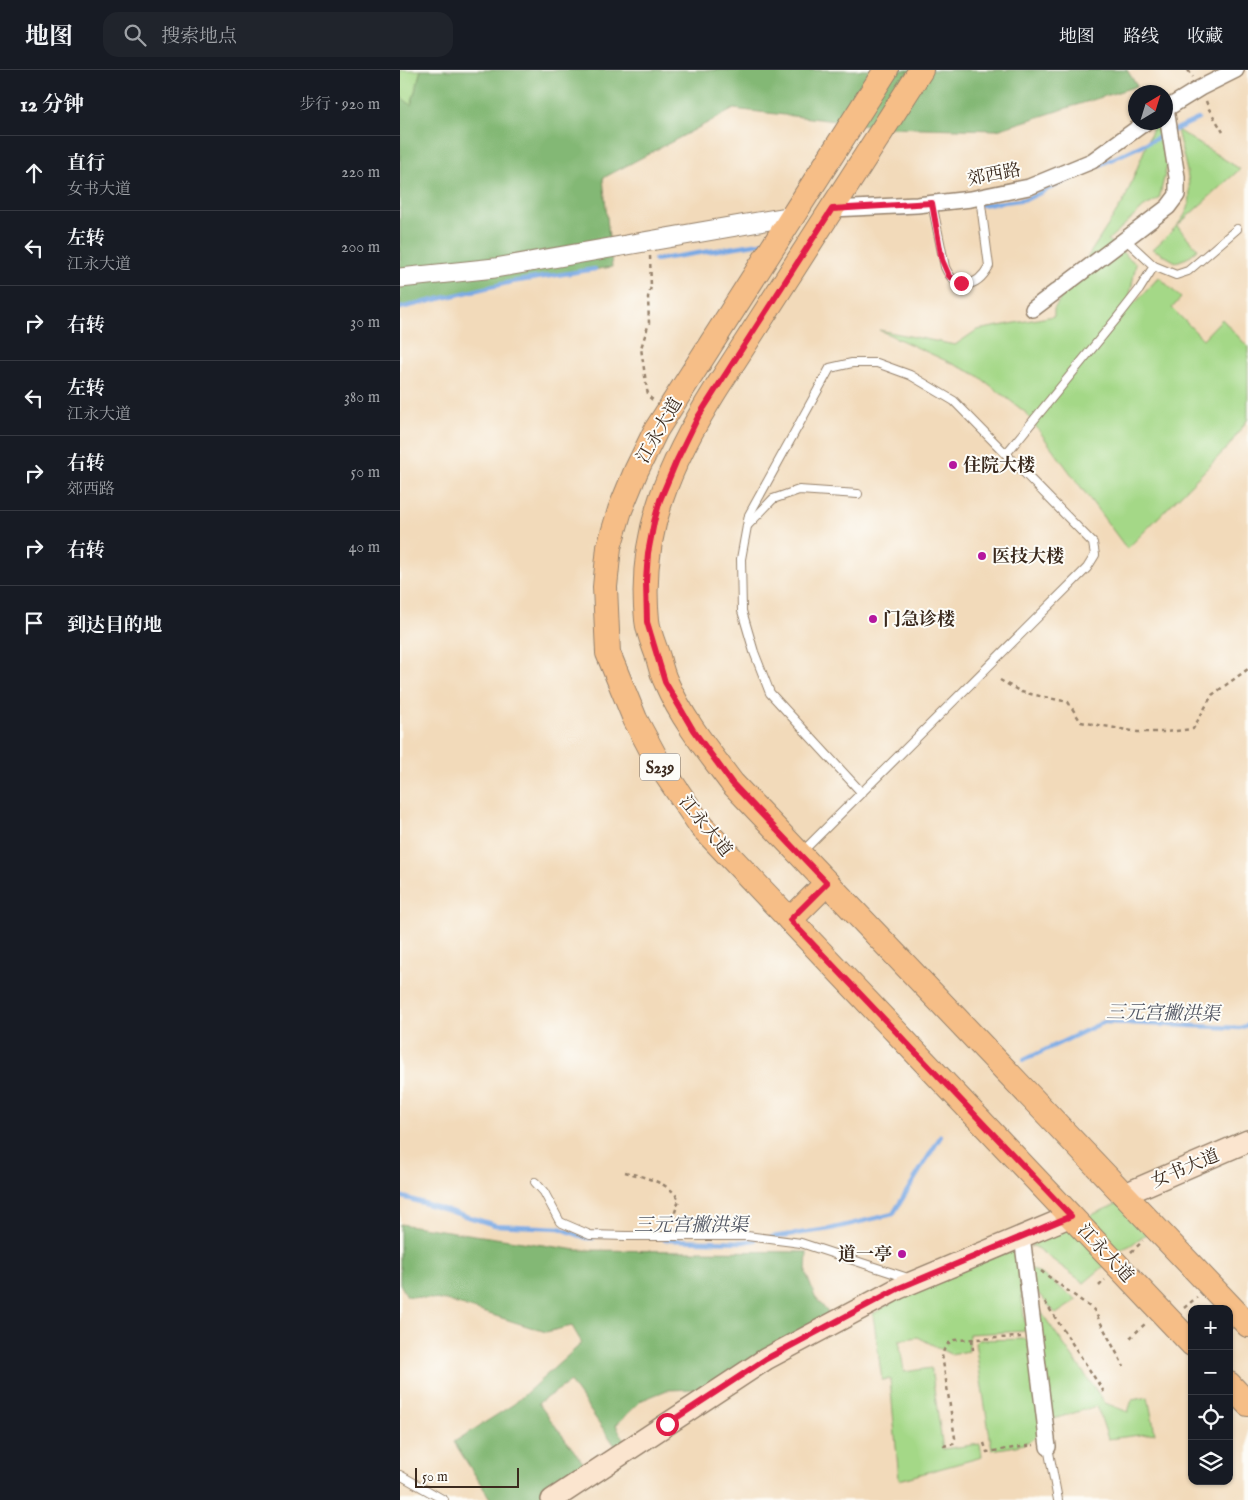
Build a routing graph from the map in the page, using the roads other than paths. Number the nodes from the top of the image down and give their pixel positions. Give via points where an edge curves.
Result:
1 (886, 70) edge
2 (921, 70) edge
3 (1236, 70) edge
4 (1173, 105) edge
5 (1135, 130) edge
6 (1170, 130) edge
7 (981, 202) junction
8 (933, 208) junction
9 (832, 209) junction
10 (793, 216) junction
11 (1237, 229) dead end
12 (1125, 239) junction
13 (1154, 266) junction
14 (400, 278) edge
15 (1033, 309) dead end
16 (1006, 454) junction
17 (858, 494) dead end
18 (747, 526) junction
19 (862, 793) junction
20 (800, 855) junction
21 (827, 883) junction
22 (790, 920) junction
23 (1248, 1142) edge
24 (535, 1182) dead end
25 (1123, 1195) junction
26 (1071, 1216) junction
27 (1022, 1236) junction
28 (916, 1280) junction
29 (1248, 1325) edge
30 (1188, 1340) edge
31 (1233, 1388) edge
32 (1248, 1404) edge
33 (1048, 1445) joint
34 (400, 1476) edge
35 (444, 1500) edge
36 (552, 1500) edge
37 (1058, 1500) edge

1 - 10 main road, 江永大道 / S239
2 - 9 main road, 江永大道 / S239
3 - 4 street
5 - 7 street, 郊西路 via 1092,161 1029,188
6 - 12 street via 1177,194 1168,207
7 - 8 street, 郊西路
7 - 8 lane via 989,266 974,283 967,284 949,276 942,260
8 - 9 street, 郊西路
9 - 20 main road, 江永大道 / S239 via 707,403 676,462 654,522 646,581 647,622 665,682 693,730 732,783
10 - 14 street via 495,268
10 - 22 main road, 江永大道 / S239 via 656,430 620,510 609,548 605,587 608,653 658,764 701,826
11 - 13 lane via 1188,271 1176,275
12 - 13 lane
12 - 15 street
13 - 16 lane via 1118,318
16 - 18 lane via 954,401 910,375 877,363 852,363 830,368 749,515
16 - 19 lane via 1093,543 1095,555 1087,568
17 - 18 lane via 799,490 773,499
18 - 19 lane via 741,559 742,611 770,694
19 - 20 lane
20 - 21 main road, 江永大道 / S239
21 - 22 main road
21 - 25 main road, 江永大道 / S239
22 - 26 main road, 江永大道 / S239
23 - 25 main road, 女书大道
24 - 28 lane via 560,1222 590,1235 747,1236 782,1240 801,1243
25 - 29 main road, 江永大道 / S239
26 - 27 main road
26 - 30 main road, 江永大道 / S239
27 - 28 main road
27 - 33 street
28 - 36 main road via 766,1359
31 - 32 main road
33 - 37 lane
34 - 35 lane

